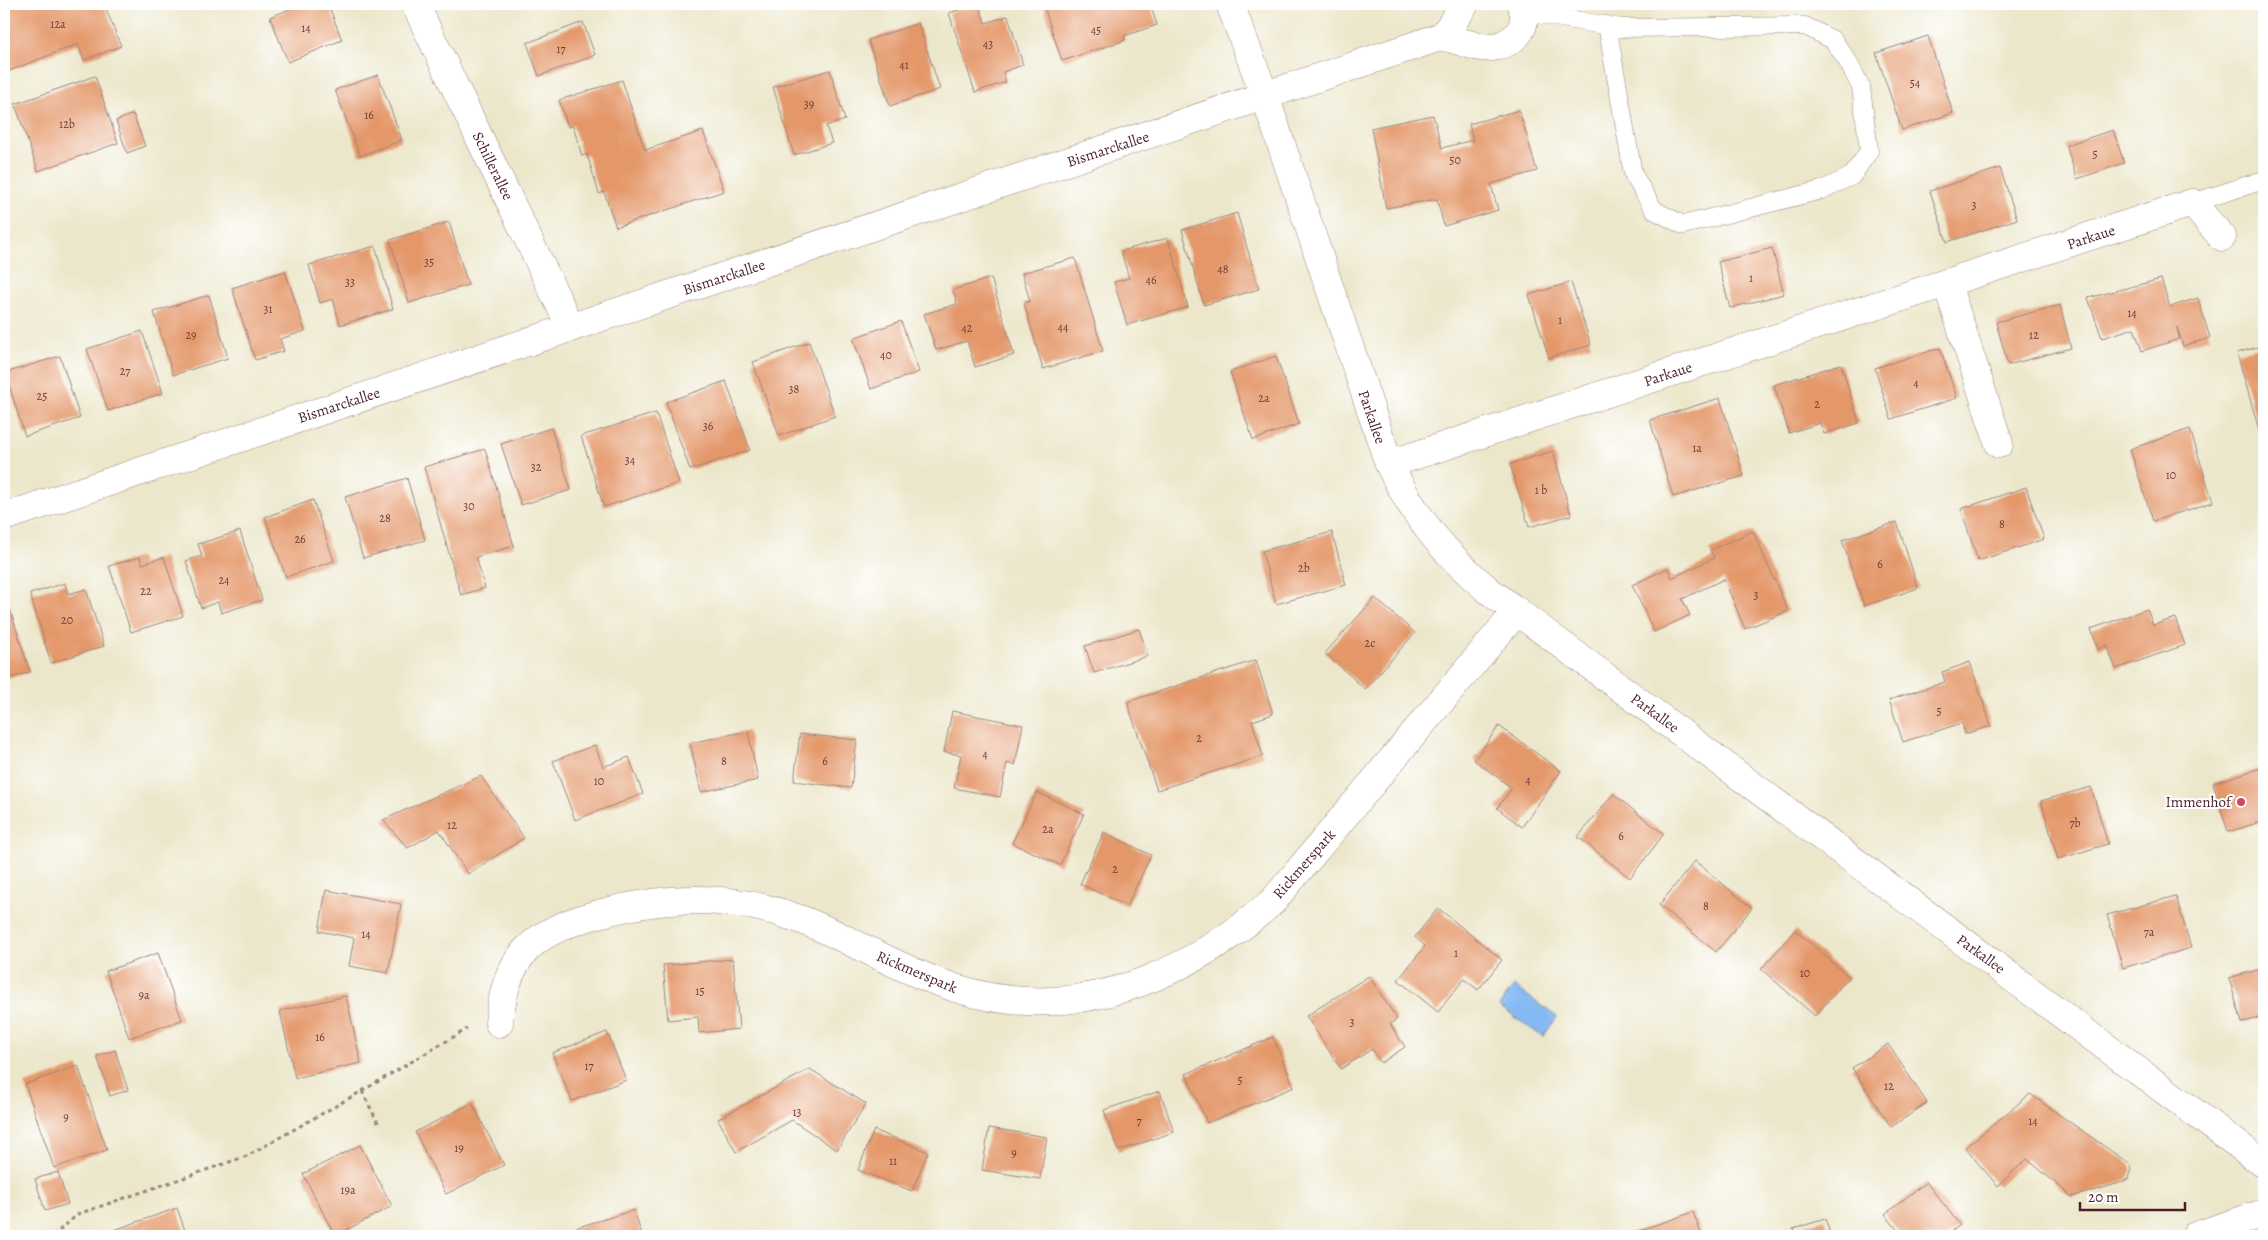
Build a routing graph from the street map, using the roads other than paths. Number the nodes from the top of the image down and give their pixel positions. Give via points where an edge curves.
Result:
1 (415, 4) edge
2 (1230, 4) edge
3 (1465, 4) edge
4 (1523, 8) edge
5 (1607, 25) junction
6 (1444, 36) junction
7 (1265, 96) junction
8 (2264, 180) edge
9 (2192, 203) junction
10 (2222, 237) dead end
11 (1947, 284) junction
12 (571, 328) junction
13 (1999, 444) dead end
14 (1389, 464) junction
15 (4, 517) edge
16 (1517, 611) junction
17 (500, 1017) road end
18 (2264, 1164) edge
19 (2264, 1213) edge
20 (2195, 1236) edge

1 - 12 street, Schillerallee
2 - 7 street, Parkallee
3 - 6 street
4 - 5 lane
4 - 6 street via 1524,24 1517,38 1502,45 1483,48
5 - 5 lane via 1621,28 1805,26 1833,40 1861,87 1869,151 1852,176 1822,190 1683,225 1654,210 1633,174
6 - 7 street, Bismarckallee
7 - 12 street, Bismarckallee
7 - 14 street, Parkallee
8 - 9 lane
9 - 10 street
9 - 11 street, Parkaue
11 - 13 street
11 - 14 street, Parkaue
12 - 15 street, Bismarckallee
14 - 16 street, Parkallee via 1412,508 1442,548
16 - 17 street, Rickmerspark via 1273,901 1221,943 1162,975 1081,998 1036,1001 991,998 925,978 798,918 740,903 682,899 623,907 571,922 545,934 516,963 505,989
16 - 18 street, Parkallee
19 - 20 street

